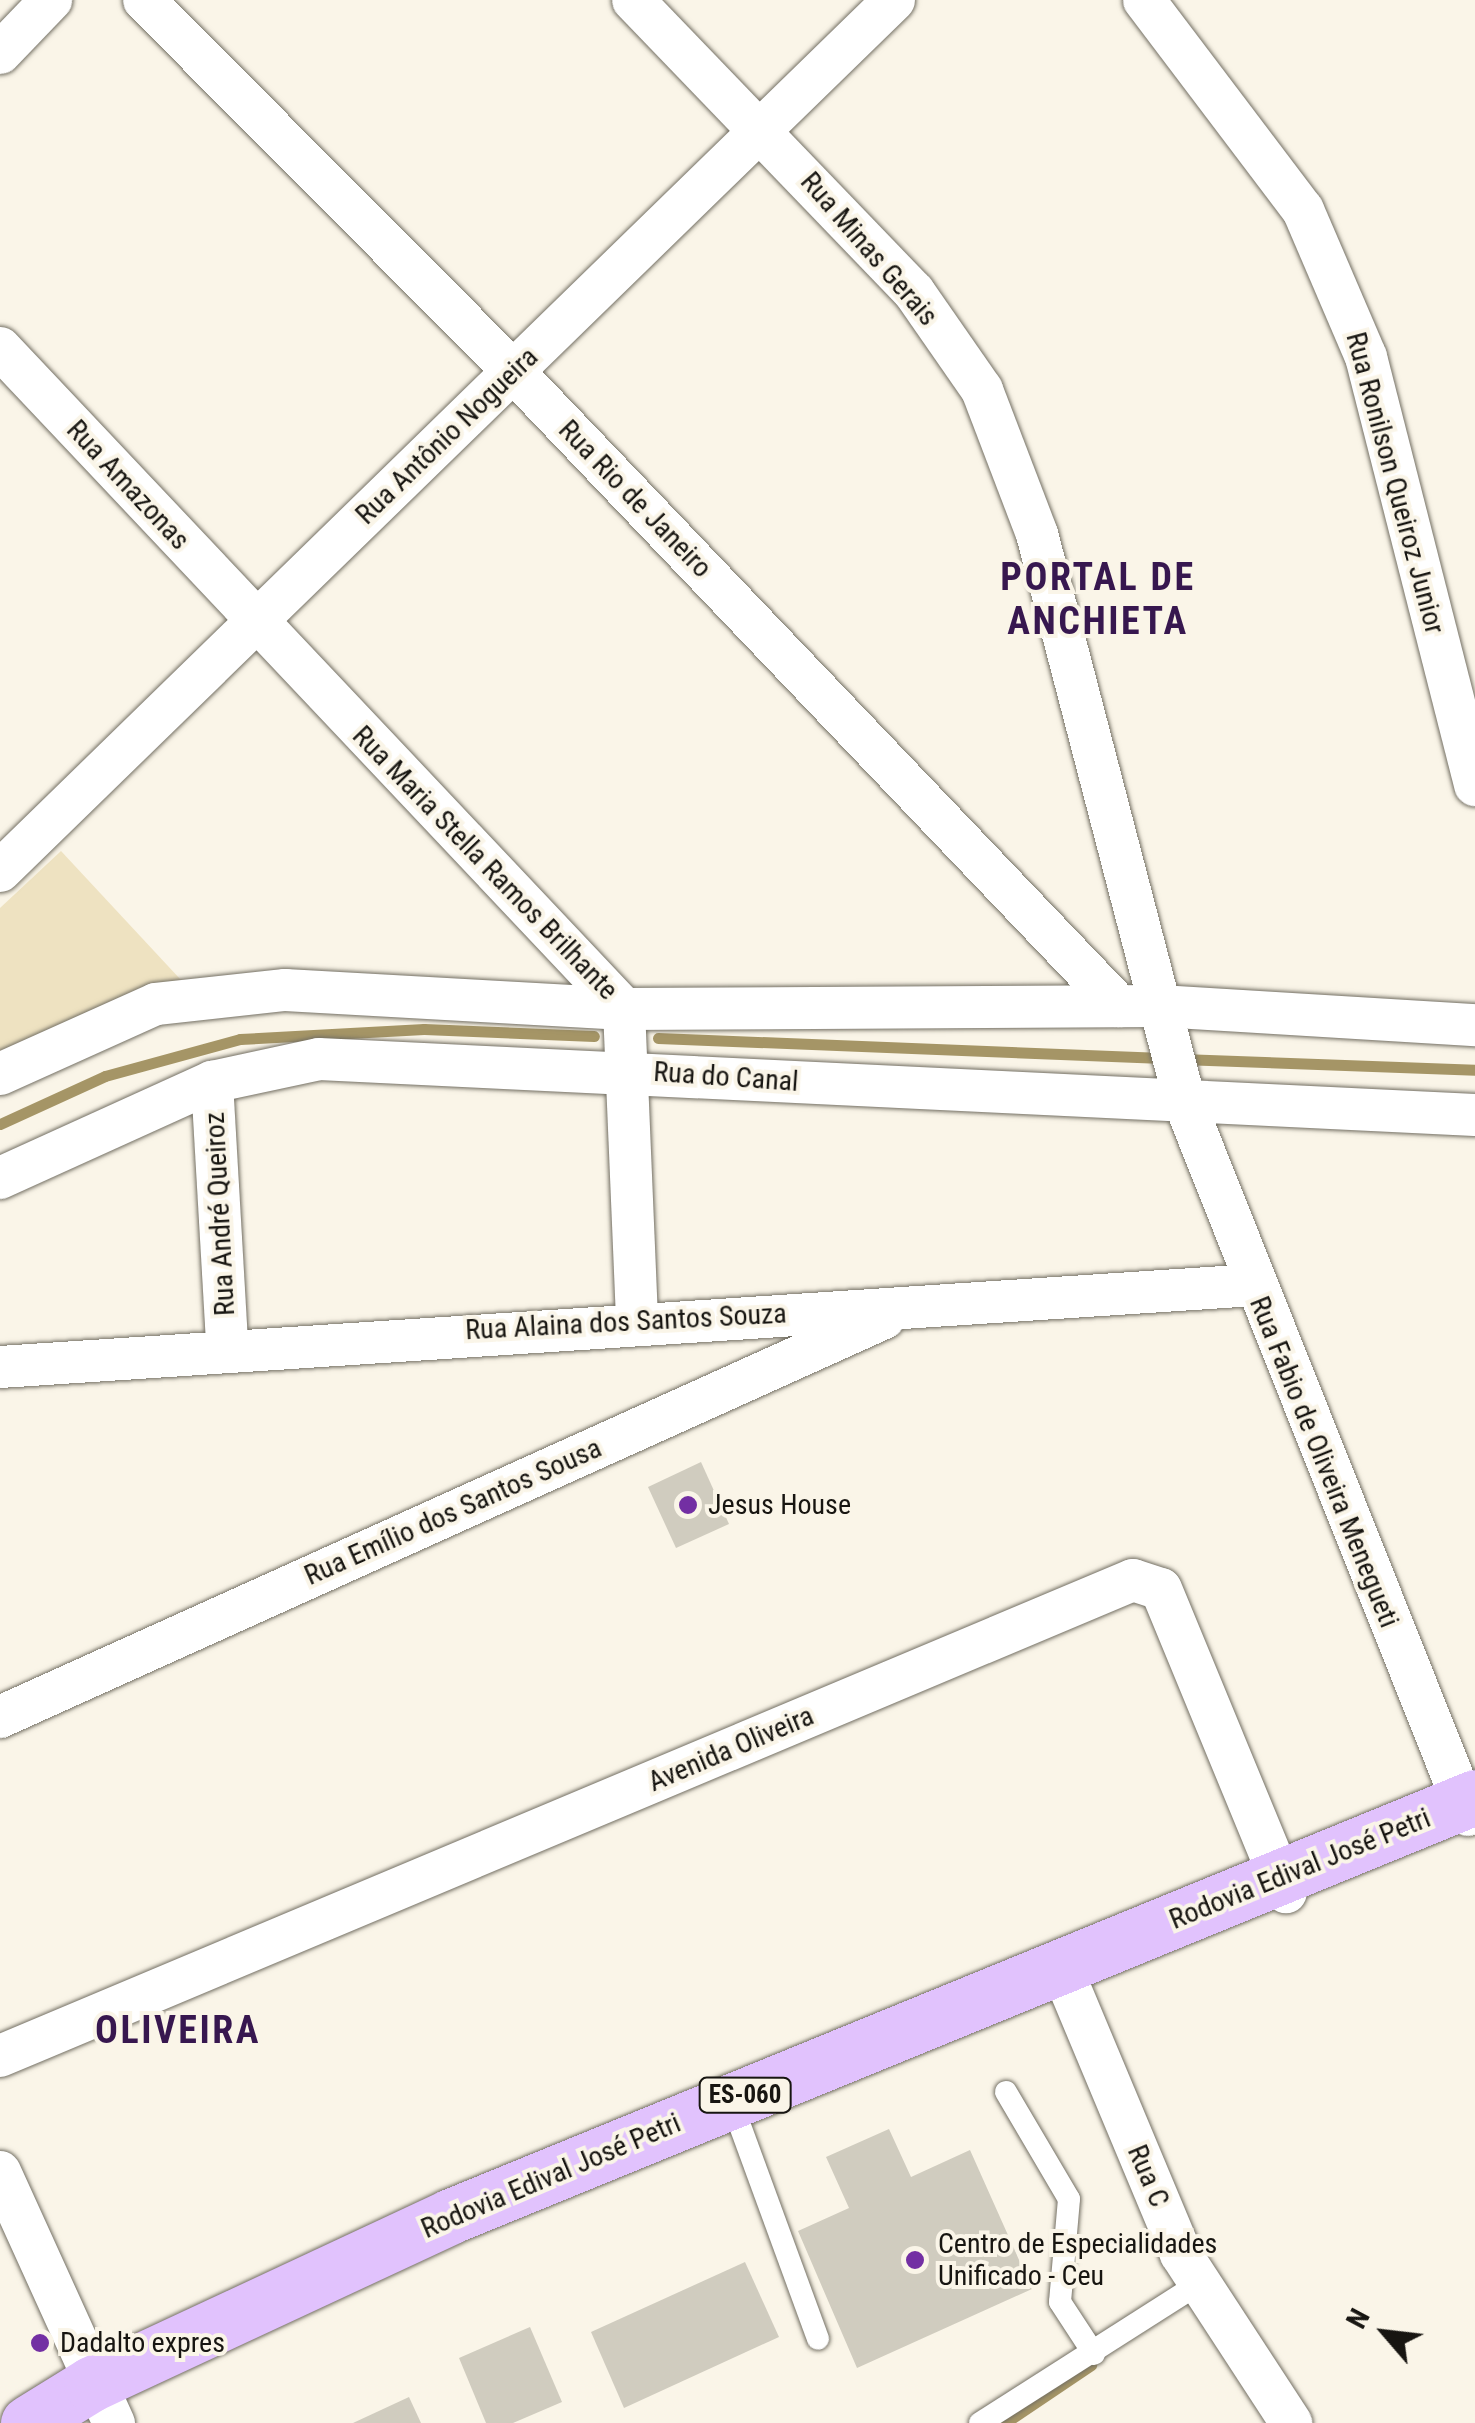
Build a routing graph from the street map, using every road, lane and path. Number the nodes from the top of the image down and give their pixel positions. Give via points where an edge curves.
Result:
1 (51, 0) edge
2 (144, 0) edge
3 (633, 0) edge
4 (894, 0) edge
5 (1144, 0) edge
6 (0, 52) edge
7 (764, 132) junction
8 (0, 348) edge
9 (514, 371) junction
10 (256, 621) junction
11 (1475, 785) edge
12 (6, 854) edge
13 (624, 1009) junction
14 (1148, 1012) junction
15 (1475, 1025) edge
16 (627, 1070) junction
17 (0, 1074) edge
18 (212, 1082) junction
19 (1182, 1092) junction
20 (1475, 1115) edge
21 (0, 1178) edge
22 (1253, 1285) junction
23 (907, 1308) junction
24 (638, 1320) junction
25 (227, 1346) junction
26 (0, 1367) edge
27 (19, 1702) edge
28 (0, 1717) edge
29 (1470, 1807) edge
30 (1283, 1885) junction
31 (1064, 1974) junction
32 (0, 2056) edge
33 (1006, 2092) dead end
34 (735, 2108) junction
35 (0, 2172) edge
36 (1200, 2284) junction
37 (818, 2338) dead end
38 (1094, 2354) junction
39 (91, 2408) edge
40 (28, 2423) edge
41 (980, 2423) edge
42 (1291, 2423) edge

1 - 6 street
2 - 9 street, Rua Rio de Janeiro
3 - 7 street, Rua Minas Gerais
4 - 7 street, Rua Antônio Nogueira
5 - 11 street, Rua Ronilson Queiroz Junior via 1303,210 1358,338
7 - 9 street, Rua Antônio Nogueira
7 - 14 street, Rua Minas Gerais via 914,292 982,390 1038,534
8 - 10 street, Rua Amazonas
9 - 10 street, Rua Antônio Nogueira
9 - 14 street, Rua Rio de Janeiro
10 - 12 street, Rua Antônio Nogueira
10 - 13 street, Rua Maria Stella Ramos Brilhante
13 - 14 street
13 - 16 street, Rua Maria Stella Ramos Brilhante
13 - 17 street via 286,990 156,1004
14 - 15 street
14 - 19 street, Rua Minas Gerais
16 - 18 street, Rua do Canal via 319,1060
16 - 19 street, Rua do Canal
16 - 24 street, Rua Maria Stella Ramos Brilhante
18 - 21 street, Rua do Canal
18 - 25 street, Rua André Queiroz
19 - 20 street, Rua do Canal
19 - 22 street, Rua Fabio de Oliveira Menegueti
22 - 23 street, Rua Alaina dos Santos Souza
22 - 29 street, Rua Fabio de Oliveira Menegueti
23 - 24 street, Rua Alaina dos Santos Souza
23 - 27 street, Rua Emílio dos Santos Sousa
24 - 25 street, Rua Alaina dos Santos Souza
25 - 26 street, Rua Alaina dos Santos Souza
27 - 28 street, Rua Emílio dos Santos Sousa
29 - 30 main road, Rodovia Edival José Petri / ES-060
30 - 31 main road, Rodovia Edival José Petri / ES-060
30 - 32 street, Avenida Oliveira via 1162,1590 1133,1580
31 - 34 main road, Rodovia Edival José Petri / ES-060
31 - 36 street, Rua C
33 - 38 lane via 1069,2200 1060,2302
34 - 37 lane
34 - 39 main road, Rodovia Edival José Petri / ES-060 via 436,2240
35 - 39 street
36 - 38 lane
36 - 42 street, Rua C
38 - 41 lane
39 - 40 main road, Rodovia Edival José Petri / ES-060

